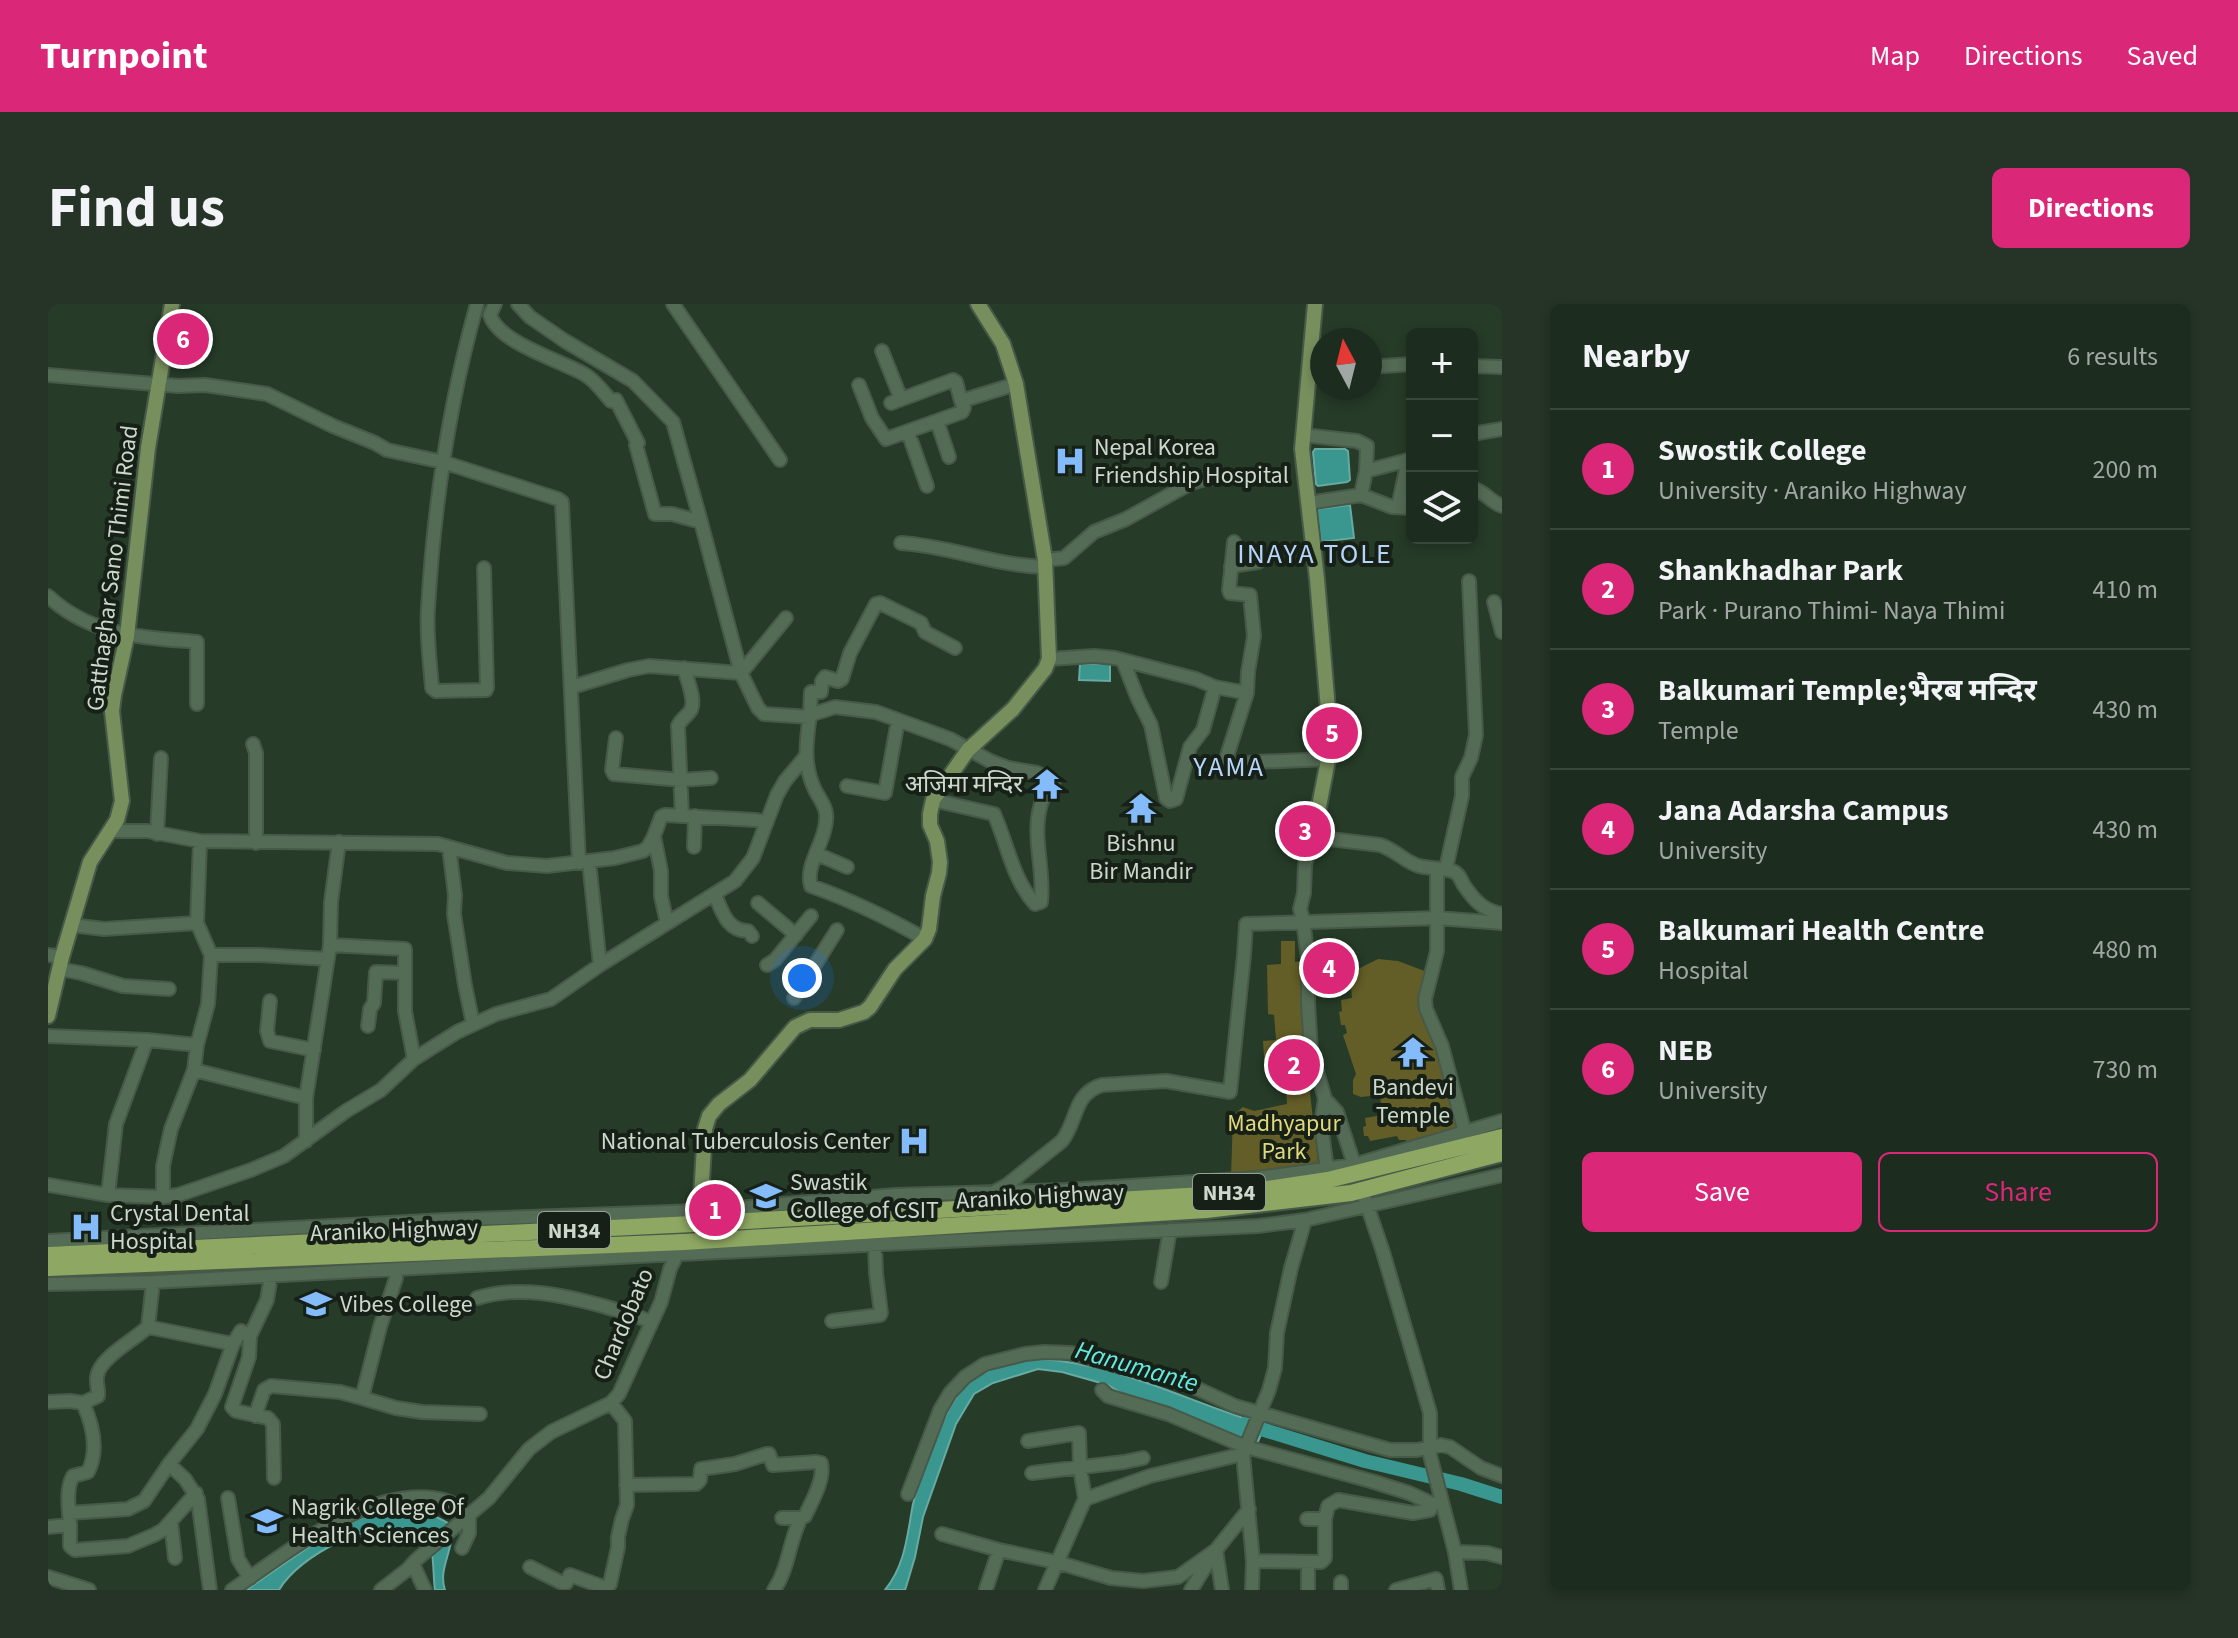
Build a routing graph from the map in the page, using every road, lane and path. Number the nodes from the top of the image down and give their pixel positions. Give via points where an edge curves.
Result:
1 (172, 304) edge
2 (477, 304) edge
3 (495, 304) edge
4 (518, 304) edge
5 (673, 304) edge
6 (978, 304) edge
7 (1315, 304) edge
8 (1315, 328) edge
9 (882, 351) dead end
10 (1406, 364) edge
11 (1382, 366) edge
12 (1478, 366) edge
13 (1502, 367) edge
14 (48, 375) edge
15 (158, 384) junction
16 (1016, 384) junction
17 (859, 385) dead end
18 (1310, 396) edge
19 (961, 401) junction
20 (937, 421) junction
21 (1502, 429) edge
22 (908, 432) junction
23 (1478, 433) edge
24 (1303, 435) junction
25 (949, 457) dead end
26 (780, 460) dead end
27 (1406, 461) edge
28 (443, 462) junction
29 (1366, 471) junction
30 (1220, 478) dead end
31 (1406, 483) edge
32 (927, 486) dead end
33 (1478, 490) edge
34 (1361, 495) junction
35 (1308, 503) junction
36 (1502, 506) edge
37 (1398, 507) junction
38 (1406, 508) edge
39 (701, 522) junction
40 (1234, 542) dead end
41 (901, 543) dead end
42 (1258, 562) dead end
43 (1045, 564) junction
44 (1231, 566) junction
45 (484, 568) dead end
46 (1469, 581) dead end
47 (48, 596) edge
48 (1494, 602) dead end
49 (786, 618) dead end
50 (1502, 632) edge
51 (127, 636) junction
52 (955, 648) dead end
53 (1049, 659) junction
54 (1123, 661) junction
55 (684, 668) junction
56 (741, 673) junction
57 (572, 687) junction
58 (1215, 687) junction
59 (1247, 693) junction
60 (197, 704) dead end
61 (810, 716) junction
62 (898, 720) junction
63 (616, 738) dead end
64 (253, 744) dead end
65 (968, 750) junction
66 (806, 756) junction
67 (161, 758) dead end
68 (1329, 759) junction
69 (711, 778) dead end
70 (681, 780) junction
71 (847, 786) dead end
72 (933, 800) junction
73 (689, 816) junction
74 (767, 822) junction
75 (109, 831) junction
76 (157, 834) junction
77 (654, 836) junction
78 (1313, 837) junction
79 (200, 841) junction
80 (339, 842) junction
81 (256, 843) junction
82 (449, 847) junction
83 (694, 847) dead end
84 (817, 854) junction
85 (584, 862) junction
86 (847, 867) dead end
87 (1442, 869) junction
88 (715, 895) junction
89 (758, 903) dead end
90 (1502, 914) edge
91 (811, 916) dead end
92 (1437, 918) junction
93 (1303, 922) junction
94 (197, 923) junction
95 (667, 923) junction
96 (1502, 923) edge
97 (71, 925) junction
98 (837, 930) dead end
99 (796, 935) junction
100 (752, 936) dead end
101 (925, 939) junction
102 (330, 945) junction
103 (211, 955) junction
104 (328, 959) junction
105 (56, 960) edge
106 (600, 965) junction
107 (767, 965) dead end
108 (405, 973) junction
109 (169, 989) dead end
110 (794, 998) dead end
111 (270, 1001) dead end
112 (48, 1016) edge
113 (473, 1024) junction
114 (368, 1026) dead end
115 (48, 1036) edge
116 (147, 1040) junction
117 (197, 1045) junction
118 (314, 1050) junction
119 (414, 1059) junction
120 (194, 1070) junction
121 (306, 1098) junction
122 (1325, 1099) junction
123 (1502, 1121) edge
124 (1465, 1133) junction
125 (1502, 1137) edge
126 (306, 1141) junction
127 (1502, 1153) edge
128 (1328, 1174) junction
129 (1502, 1175) edge
130 (1360, 1184) junction
131 (48, 1185) edge
132 (993, 1192) junction
133 (108, 1195) junction
134 (163, 1197) junction
135 (696, 1218) junction
136 (1305, 1220) junction
137 (1170, 1230) junction
138 (48, 1241) edge
139 (875, 1246) junction
140 (680, 1248) junction
141 (48, 1255) edge
142 (48, 1268) edge
143 (397, 1269) junction
144 (271, 1276) junction
145 (153, 1282) junction
146 (1161, 1282) dead end
147 (48, 1284) edge
148 (477, 1298) dead end
149 (832, 1321) dead end
150 (651, 1322) junction
151 (148, 1327) junction
152 (250, 1336) junction
153 (233, 1344) junction
154 (1102, 1390) dead end
155 (362, 1398) junction
156 (48, 1402) edge
157 (83, 1403) junction
158 (611, 1403) junction
159 (480, 1414) dead end
160 (255, 1416) junction
161 (1258, 1417) junction
162 (1028, 1441) dead end
163 (1245, 1448) junction
164 (1431, 1451) junction
165 (1143, 1458) dead end
166 (169, 1464) junction
167 (1080, 1467) junction
168 (1032, 1473) dead end
169 (1502, 1476) edge
170 (274, 1478) dead end
171 (626, 1485) junction
172 (196, 1493) junction
173 (908, 1494) dead end
174 (228, 1498) dead end
175 (1085, 1499) junction
176 (1438, 1501) junction
177 (1249, 1509) junction
178 (782, 1518) dead end
179 (801, 1518) junction
180 (70, 1519) junction
181 (467, 1519) junction
182 (1307, 1519) dead end
183 (1325, 1519) junction
184 (171, 1522) junction
185 (48, 1527) edge
186 (942, 1534) dead end
187 (462, 1548) dead end
188 (999, 1550) junction
189 (1216, 1550) junction
190 (1455, 1552) junction
191 (1502, 1557) edge
192 (175, 1558) dead end
193 (1253, 1561) junction
194 (1056, 1562) junction
195 (1308, 1562) junction
196 (414, 1563) junction
197 (530, 1567) dead end
198 (48, 1577) edge
199 (250, 1578) junction
200 (986, 1589) edge
201 (89, 1590) edge
202 (210, 1590) edge
203 (232, 1590) edge
204 (381, 1590) edge
205 (399, 1590) edge
206 (425, 1590) edge
207 (774, 1590) edge
208 (1045, 1590) edge
209 (1191, 1590) edge
210 (1222, 1590) edge
211 (1252, 1590) edge
212 (1308, 1590) edge
213 (1396, 1590) edge
214 (1438, 1590) edge
215 (1461, 1590) edge

1 - 15 main road, Gatthaghar Sano Thimi Road
2 - 28 street
3 - 39 street via 493,324 588,376 611,401 616,400 638,443 655,514
4 - 39 street via 565,341 633,381 673,422
5 - 26 street
6 - 16 main road via 1003,344
7 - 8 main road
9 - 19 street via 896,401 953,380
10 - 11 street
12 - 13 street
14 - 15 street
15 - 28 street via 267,394 387,450
15 - 51 main road, Gatthaghar Sano Thimi Road
16 - 19 street
16 - 43 main road
17 - 22 street via 886,439
18 - 24 main road
19 - 20 street via 962,412
20 - 22 street
20 - 25 street
21 - 23 street
22 - 32 street
24 - 29 street via 1367,446
24 - 35 main road
27 - 29 street
28 - 45 street via 427,610 436,691 487,688
28 - 57 street via 562,502
29 - 34 street
30 - 43 street via 1191,483 1094,532 1064,558
31 - 37 street
33 - 36 street
34 - 35 street
34 - 37 street
35 - 68 main road
37 - 38 street
39 - 56 street
40 - 44 street
41 - 43 street via 1020,567
42 - 44 street
43 - 53 main road
44 - 59 street via 1230,593 1250,595 1252,600
46 - 87 street via 1476,735
47 - 51 street via 89,624
48 - 50 street
49 - 56 street
51 - 60 street via 197,642
51 - 75 main road, Gatthaghar Sano Thimi Road via 112,711 122,801
52 - 61 street via 925,632 921,623 876,604 842,679 825,677 821,692 811,692
53 - 54 street via 1094,656
53 - 65 main road via 1013,709
54 - 58 street
54 - 58 street via 1151,725 1170,801 1176,799
55 - 56 street
55 - 57 street via 649,666
55 - 70 street via 692,707 678,726
56 - 61 street via 764,714
57 - 85 street
58 - 59 street
59 - 68 street via 1225,762
61 - 62 street via 835,707
61 - 66 street
62 - 65 street
62 - 71 street via 885,793
63 - 70 street via 614,774
64 - 81 street
65 - 72 main road
65 - 72 street via 1054,781 1041,803 1041,902 1035,904 1013,868 994,814
66 - 74 street via 785,781
66 - 84 street via 826,813
67 - 76 street
68 - 78 main road
69 - 70 street
70 - 73 street
72 - 101 main road via 930,825 939,873
73 - 74 street
73 - 77 street via 661,817
73 - 83 street
74 - 88 street via 753,858
75 - 76 street
75 - 97 main road, Gatthaghar Sano Thimi Road via 90,862
76 - 79 street
77 - 85 street via 636,854
77 - 95 street
78 - 87 street via 1380,845 1416,865
78 - 93 street via 1305,865
79 - 81 street
79 - 94 street
80 - 81 street
80 - 82 street
80 - 102 street
82 - 85 street via 507,863
82 - 113 street via 454,914
84 - 86 street
84 - 101 street via 811,886 855,902
85 - 106 street
87 - 90 street via 1457,873 1473,900 1487,911
87 - 92 street
88 - 95 street
88 - 100 street via 734,929
89 - 99 street
91 - 99 street
92 - 93 street
92 - 96 street
92 - 124 street via 1426,1009 1442,1046
93 - 122 street via 1311,1051
93 - 132 street via 1246,924 1230,1092 1166,1081 1093,1088 1079,1102 1062,1141
94 - 97 street via 104,929
94 - 103 street
95 - 106 street
97 - 105 main road, Gatthaghar Sano Thimi Road
98 - 110 street
99 - 107 street
101 - 135 main road via 864,1012 795,1027 750,1080 712,1112 705,1129
102 - 104 street
102 - 108 street via 405,949
103 - 104 street
103 - 117 street via 208,1004
104 - 118 street
105 - 109 street via 123,986
105 - 112 main road, Gatthaghar Sano Thimi Road
106 - 113 street via 551,999
108 - 114 street via 376,972
108 - 119 street
111 - 118 street via 270,1041
113 - 119 street
115 - 116 street
116 - 117 street
116 - 133 street via 116,1124
117 - 120 street
118 - 121 street
119 - 126 street via 381,1090
120 - 121 street
120 - 134 street via 171,1129
121 - 126 street
122 - 128 street via 1321,1124
122 - 130 street via 1337,1112
123 - 124 street
124 - 130 street
125 - 130 highway, Araniko Highway / NH34
126 - 134 street via 273,1161
127 - 130 highway, Araniko Highway / NH34
128 - 130 highway, Araniko Highway / NH34
128 - 132 street
128 - 135 highway, Araniko Highway / NH34 via 1267,1189 1114,1201
129 - 130 street
130 - 136 street
130 - 140 highway, Araniko Highway / NH34 via 1278,1203 1206,1210
130 - 164 street via 1430,1413
131 - 133 street
132 - 135 street via 896,1195
133 - 134 street
135 - 138 street via 445,1220
135 - 140 street, Chardobato
135 - 141 highway, Araniko Highway / NH34
136 - 137 street
136 - 161 street via 1277,1333 1275,1368
137 - 139 street
137 - 146 street
139 - 140 street
139 - 149 street via 880,1315
140 - 142 highway, Araniko Highway / NH34
140 - 143 street
140 - 150 street, Chardobato
143 - 144 street
143 - 155 street
144 - 145 street
144 - 152 street via 267,1300
145 - 147 street
145 - 151 street
148 - 150 street via 509,1291 553,1294
150 - 158 street, Chardobato
151 - 153 street
151 - 157 street via 102,1366 97,1373 98,1396
152 - 153 street via 241,1331
152 - 160 street via 249,1357 232,1407
153 - 166 street via 197,1429
154 - 163 street
155 - 159 street via 422,1412
155 - 160 street via 271,1386 264,1390
156 - 157 street
157 - 180 street via 94,1432 91,1466 70,1482
158 - 171 street via 625,1421
158 - 181 street, Chardobato via 551,1432 529,1449
160 - 170 street via 273,1424
161 - 163 street
161 - 164 street via 1390,1450
161 - 173 street via 1173,1379 1086,1356 1012,1356 985,1364 950,1393
162 - 167 street via 1079,1433
163 - 175 street
163 - 176 street
163 - 177 street
164 - 169 street via 1450,1447
164 - 176 street
165 - 167 street
166 - 172 street
166 - 180 street via 136,1506
167 - 168 street
167 - 175 street
171 - 179 street via 699,1483 701,1469 767,1454 773,1465 819,1462 820,1480
171 - 197 street via 627,1505 606,1588 570,1575 562,1583
172 - 184 street
172 - 202 street
174 - 199 street via 238,1559
175 - 194 street
176 - 183 street via 1424,1513 1413,1513 1338,1500 1328,1506
176 - 190 street
177 - 189 street
177 - 193 street
178 - 179 street
179 - 207 street
180 - 184 street via 72,1549 96,1550 128,1546
180 - 185 street
181 - 187 street via 469,1533
181 - 196 street, Chardobato
181 - 199 street via 453,1503 434,1499 377,1505 332,1525
182 - 183 street
183 - 195 street via 1325,1558
184 - 192 street
186 - 188 street
188 - 194 street
188 - 200 street
189 - 194 street via 1178,1577 1143,1581
189 - 209 street
189 - 210 street
190 - 191 street
190 - 215 street
193 - 195 street
193 - 211 street
194 - 208 street
195 - 212 street
196 - 204 street, Chardobato
196 - 205 street
196 - 206 street
198 - 201 street
199 - 203 street
213 - 214 street via 1436,1579

